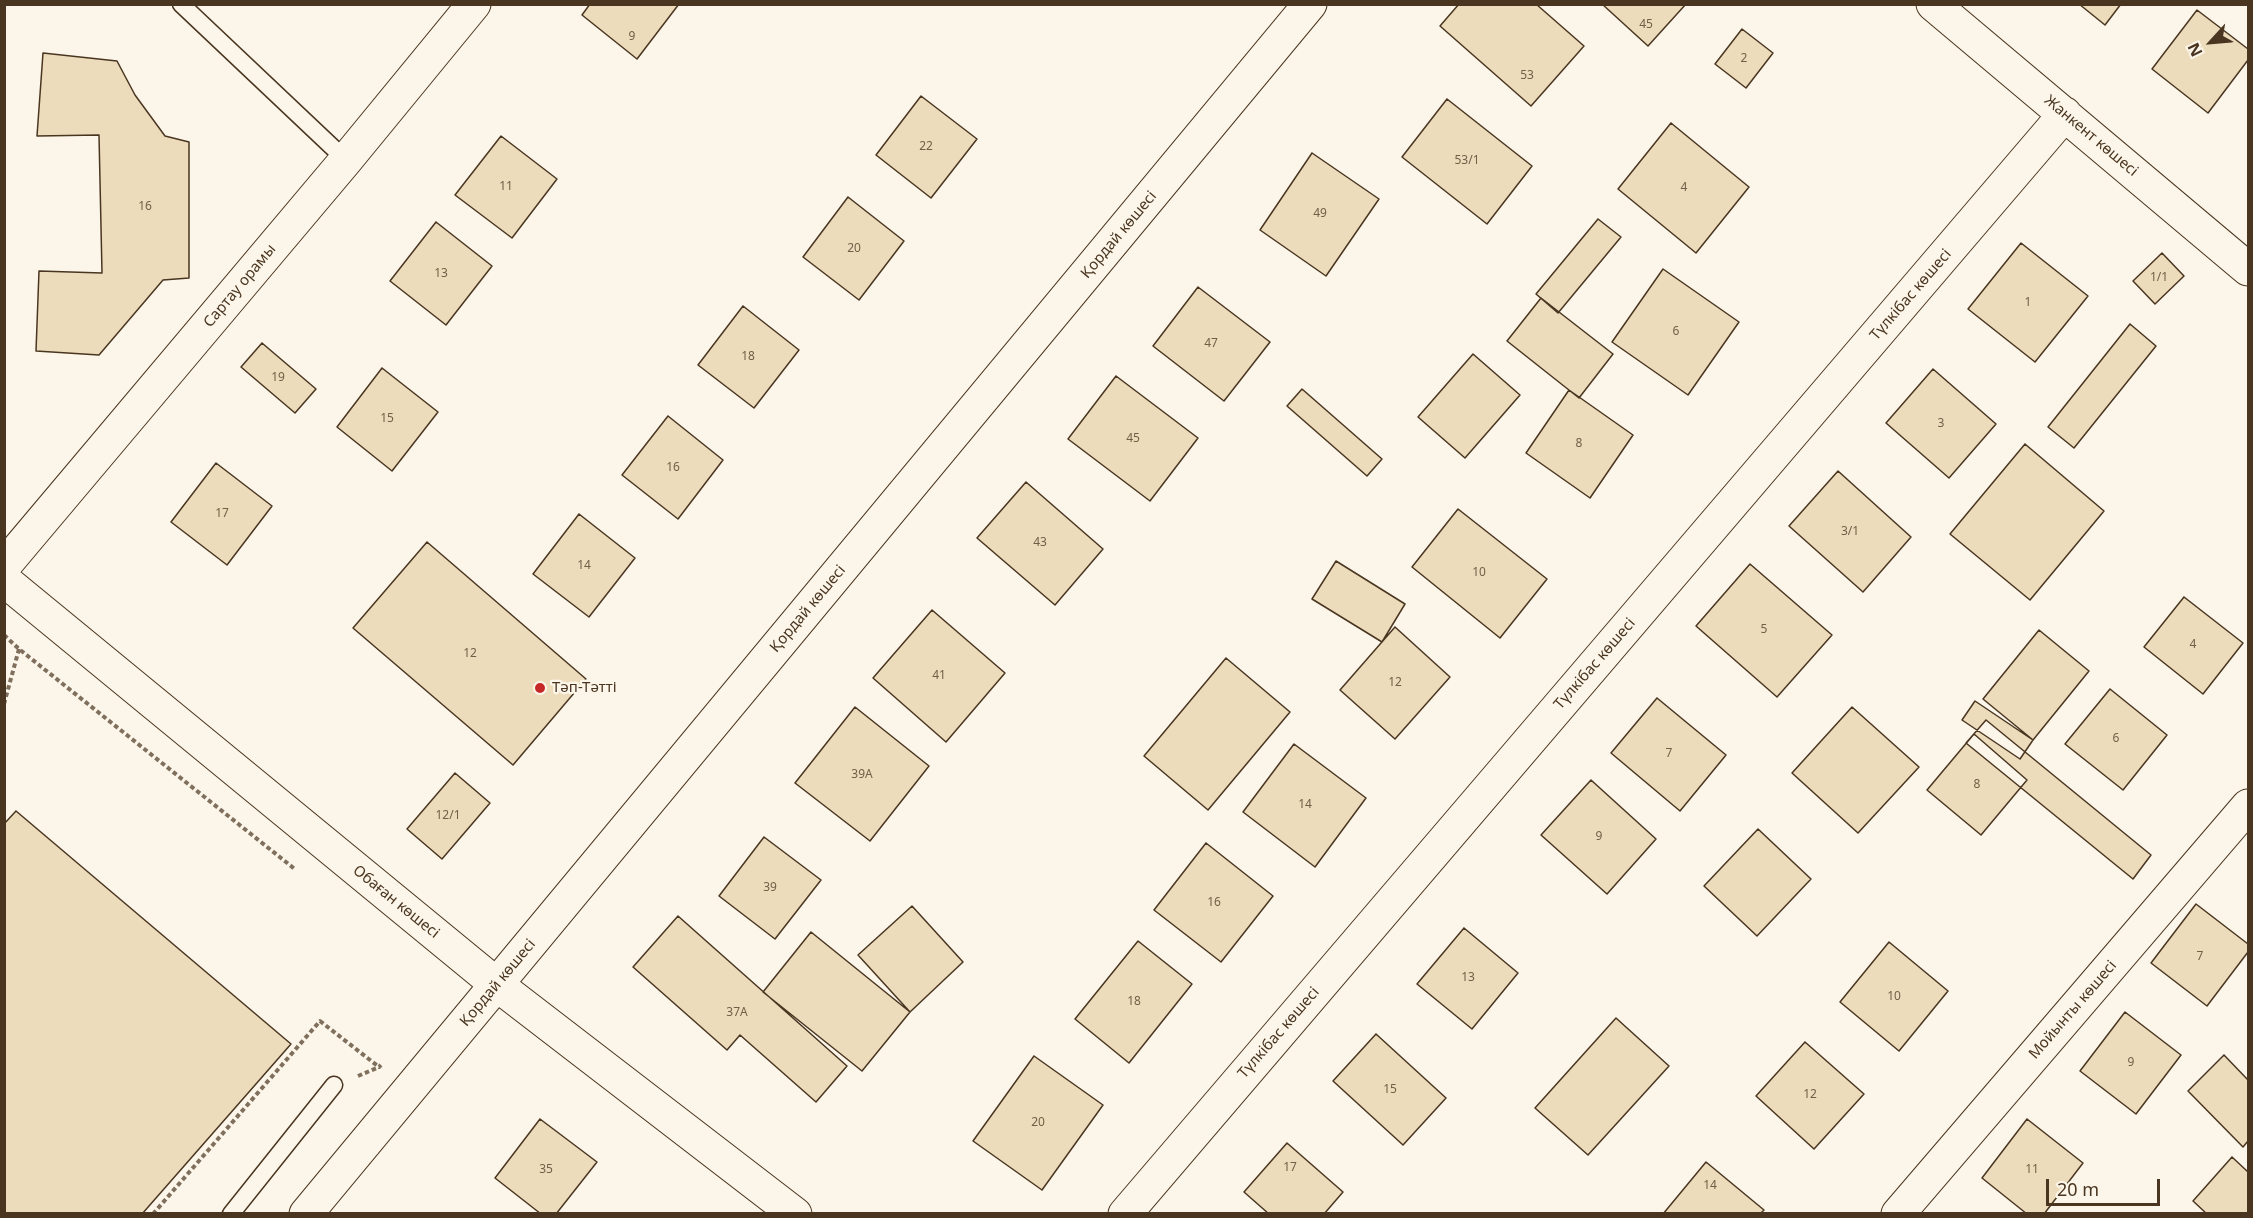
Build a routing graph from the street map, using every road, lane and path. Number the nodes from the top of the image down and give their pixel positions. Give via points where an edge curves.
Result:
1 (181, 4) edge
2 (474, 4) edge
3 (1310, 4) edge
4 (1933, 4) edge
5 (2065, 114) junction
6 (346, 160) junction
7 (2248, 269) edge
8 (4, 566) edge
9 (4, 580) edge
10 (4, 635) edge
11 (19, 649) junction
12 (4, 704) edge
13 (2248, 806) edge
14 (299, 873) dead end
15 (496, 984) junction
16 (334, 1085) dead end
17 (231, 1214) edge
18 (306, 1214) edge
19 (795, 1214) edge
20 (1125, 1214) edge
21 (1898, 1214) edge

1 - 6 lane
2 - 6 street, Сартау орамы
3 - 15 street, Қордай көшесі
4 - 5 street, Жанкент көшесі
5 - 7 street, Жанкент көшесі
5 - 20 street, Түлкібас көшесі
6 - 8 street, Сартау орамы
9 - 15 street, Обаған көшесі
10 - 11 path
11 - 12 path
11 - 14 path
13 - 21 street, Мойынты көшесі
15 - 18 street, Қордай көшесі
15 - 19 street, Обаған көшесі
16 - 17 lane

